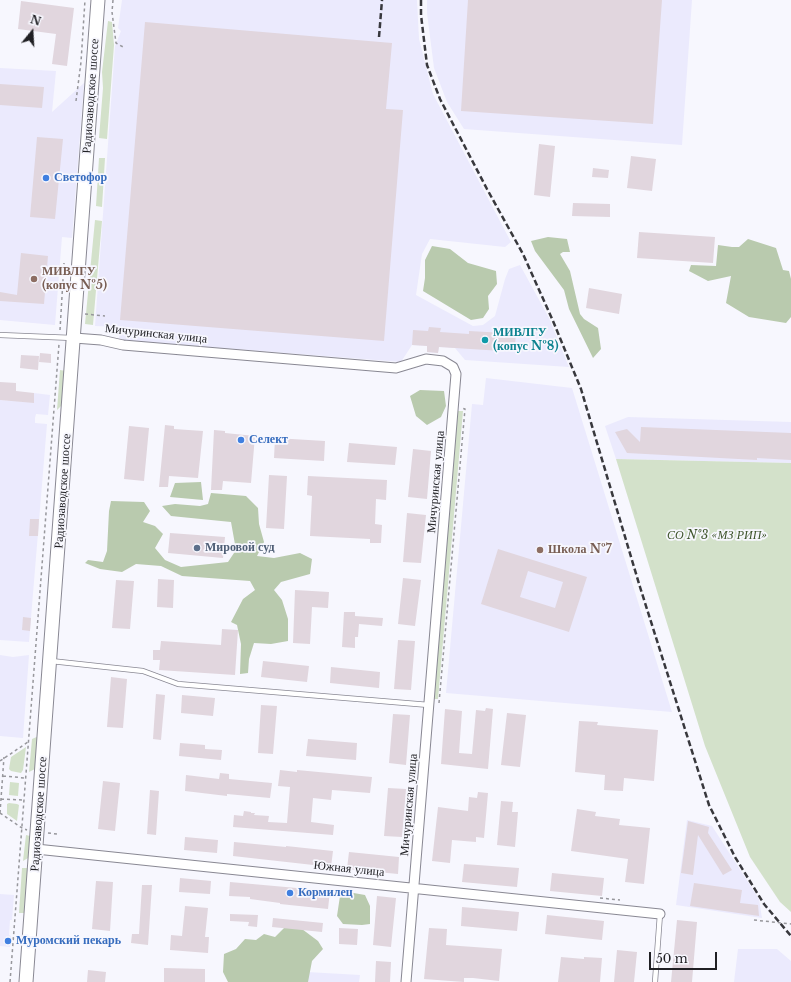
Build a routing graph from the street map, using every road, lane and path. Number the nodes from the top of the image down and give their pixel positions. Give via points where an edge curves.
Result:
1 (85, 0) edge
2 (98, 0) edge
3 (113, 0) edge
4 (125, 48) dead end
5 (76, 101) dead end
6 (64, 263) dead end
7 (0, 335) edge
8 (59, 338) junction
9 (74, 338) junction
10 (454, 408) junction
11 (51, 661) junction
12 (431, 704) junction
13 (28, 742) junction
14 (4, 758) junction
15 (0, 761) edge
16 (3, 776) junction
17 (26, 778) junction
18 (1, 799) junction
19 (24, 800) junction
20 (0, 813) edge
21 (36, 849) junction
22 (414, 888) junction
23 (594, 897) dead end
24 (623, 900) dead end
25 (660, 914) joint
26 (754, 920) dead end
27 (791, 924) edge
28 (10, 982) edge
29 (26, 982) edge
30 (406, 982) edge
31 (656, 982) edge

1 - 5 path
2 - 9 street, Радиозаводское шоссе
3 - 4 path via 116,43
6 - 8 path
7 - 8 lane
8 - 9 lane
8 - 13 path
9 - 10 street, Мичуринская улица via 396,368 426,359 443,361 453,367 456,374
9 - 11 street, Радиозаводское шоссе
10 - 12 street, Мичуринская улица
10 - 12 path via 465,409 440,703
11 - 12 lane via 143,671 178,684
11 - 21 street, Радиозаводское шоссе
12 - 22 street, Мичуринская улица
13 - 14 path
13 - 17 path
14 - 15 path
14 - 16 path
16 - 17 path
16 - 18 path
17 - 19 path
18 - 19 path
18 - 20 path
19 - 28 path
21 - 22 street, Южная улица
21 - 29 street, Радиозаводское шоссе
22 - 25 street, Южная улица
22 - 30 street, Мичуринская улица
23 - 24 path
25 - 31 lane
26 - 27 path

